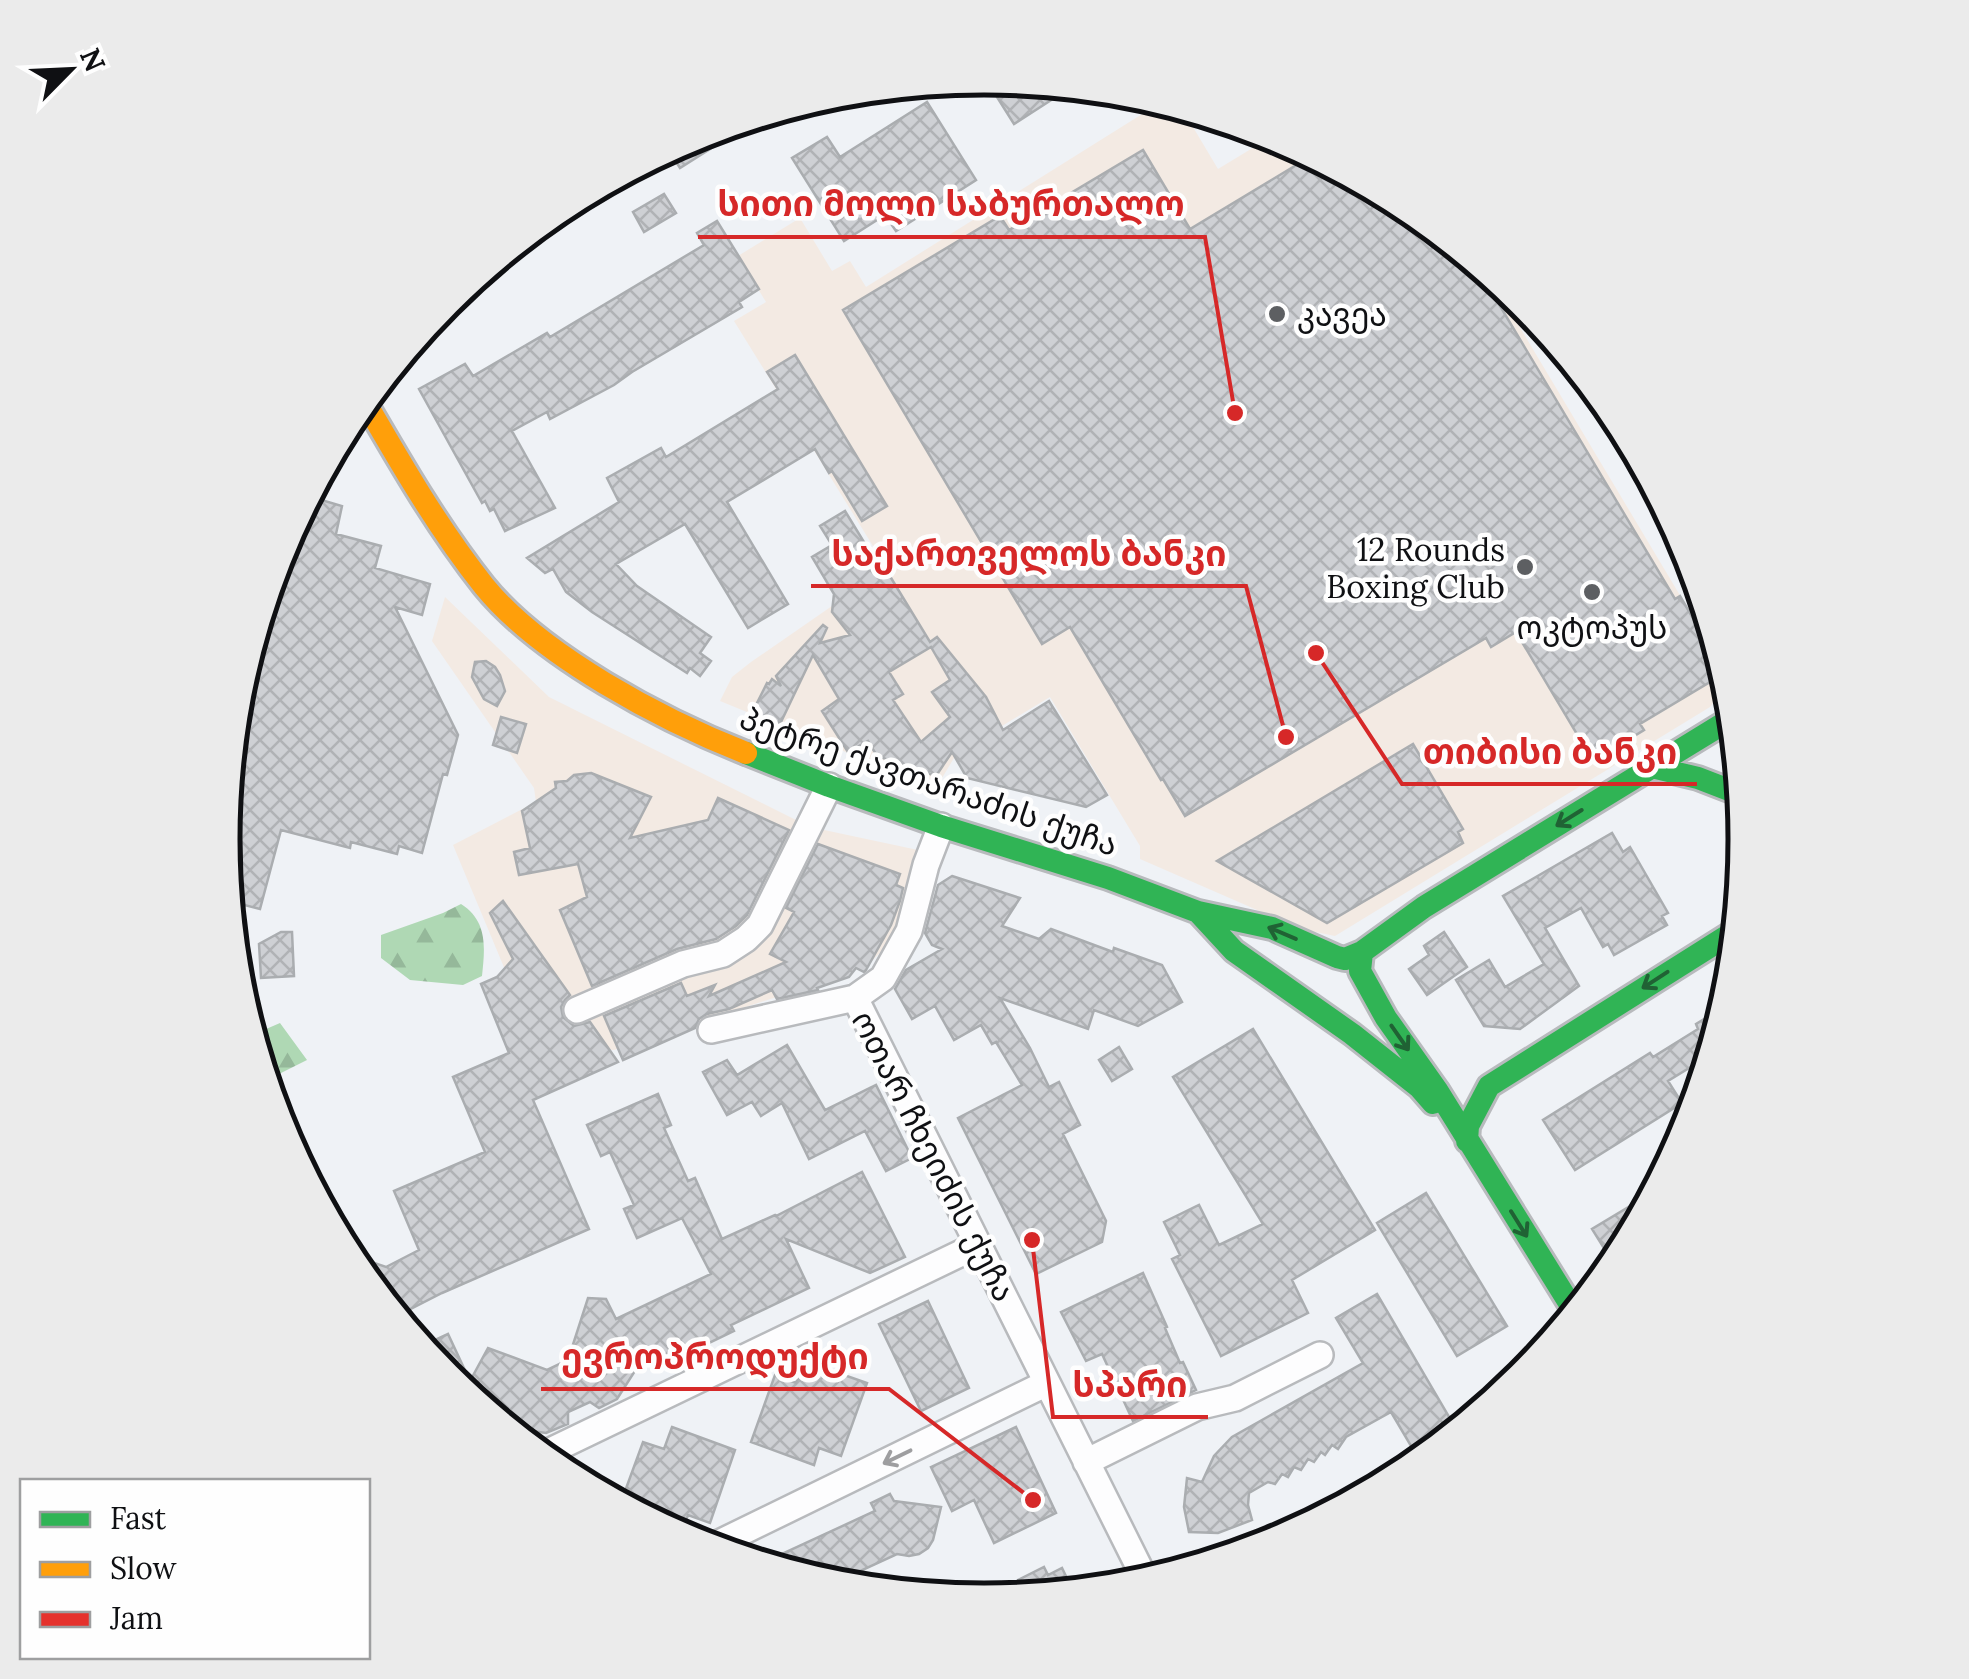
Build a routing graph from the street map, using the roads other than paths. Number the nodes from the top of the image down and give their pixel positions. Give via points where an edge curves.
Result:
1 (373, 415) edge
2 (1720, 725) edge
3 (1652, 767) junction
4 (829, 786) junction
5 (1727, 788) edge
6 (941, 826) junction
7 (1198, 912) junction
8 (1723, 939) edge
9 (1362, 952) junction
10 (855, 998) junction
11 (577, 1010) dead end
12 (711, 1030) dead end
13 (1467, 1141) junction
14 (978, 1246) junction
15 (1568, 1301) edge
16 (1320, 1354) dead end
17 (1047, 1383) junction
18 (556, 1448) edge
19 (1086, 1462) junction
20 (729, 1538) edge
21 (1139, 1568) edge

1 - 4 main road, პეტრე ქავთარაძის ქუჩა via 486,588 540,638 684,726
2 - 3 main road
3 - 5 main road
3 -> 9 main road
4 - 6 main road, პეტრე ქავთარაძის ქუჩა
4 - 11 street via 760,925 746,940
6 - 7 main road, პეტრე ქავთარაძის ქუჩა
6 - 10 street via 909,931 884,978
9 -> 7 main road, პეტრე ქავთარაძის ქუჩა via 1341,958 1272,928
7 - 13 main road, პეტრე ქავთარაძის ქუჩა via 1234,951 1418,1088
8 -> 13 main road via 1490,1086
9 -> 13 main road via 1365,981
10 - 12 street
10 - 14 street, ოთარ ჩხეიძის ქუჩა
13 -> 15 main road
14 - 17 street, ოთარ ჩხეიძის ქუჩა
14 - 18 street
16 - 19 street
17 - 19 street, ოთარ ჩხეიძის ქუჩა
17 -> 20 street
19 - 21 street, ოთარ ჩხეიძის ქუჩა

